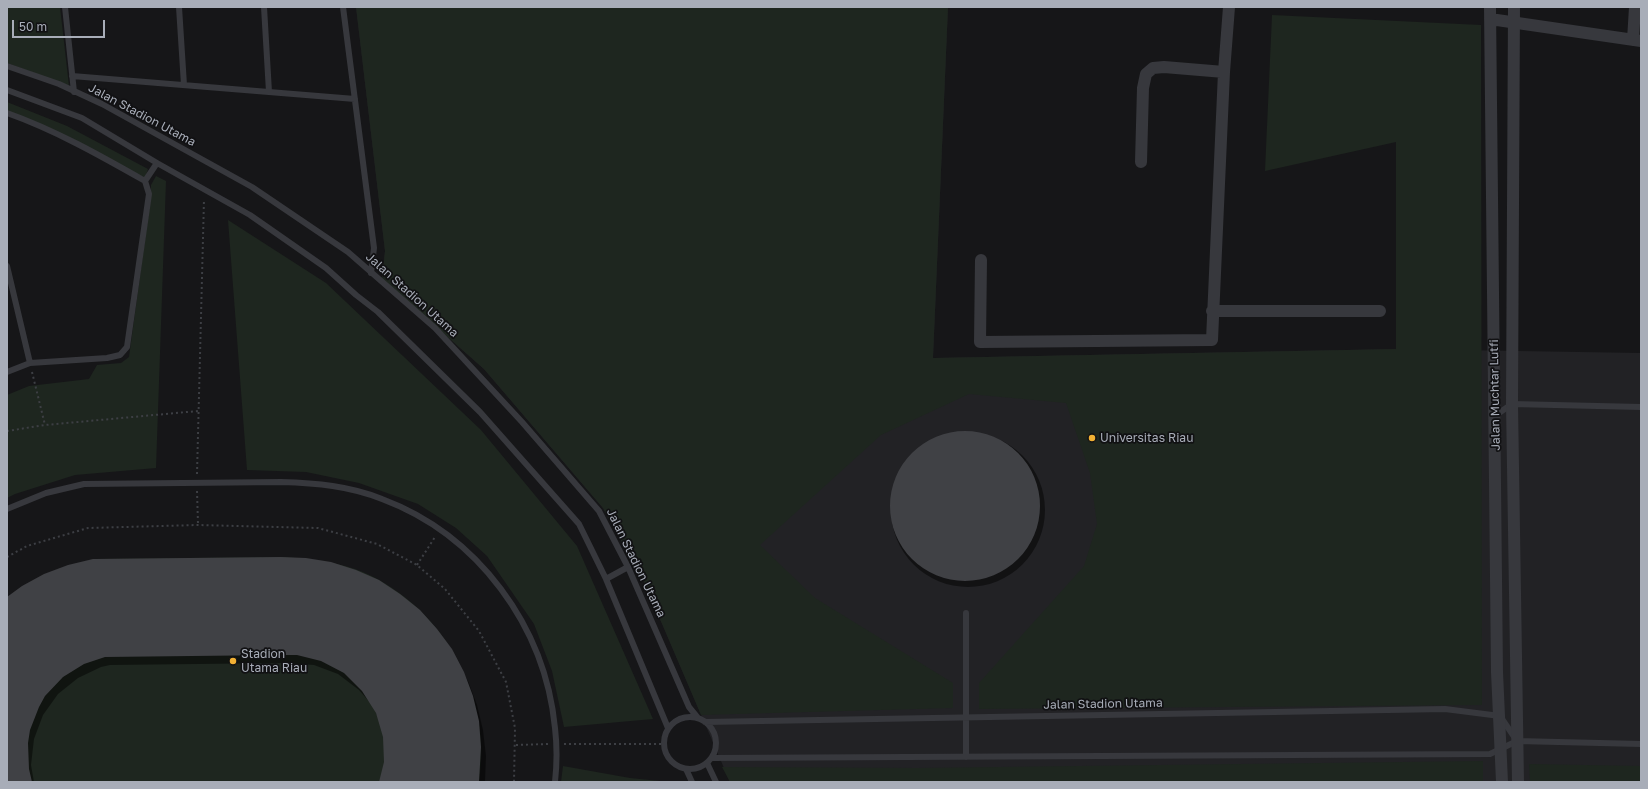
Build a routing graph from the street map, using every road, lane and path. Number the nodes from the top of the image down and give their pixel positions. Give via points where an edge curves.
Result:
1 (65, 7) edge
2 (179, 7) edge
3 (264, 7) edge
4 (343, 7) edge
5 (1490, 7) edge
6 (1514, 7) edge
7 (1635, 7) edge
8 (1229, 9) edge
9 (1490, 19) junction
10 (1514, 22) junction
11 (1637, 40) edge
12 (7, 66) edge
13 (1224, 72) junction
14 (72, 76) junction
15 (184, 85) junction
16 (7, 90) edge
17 (74, 92) junction
18 (269, 92) junction
19 (355, 99) junction
20 (7, 113) edge
21 (1141, 162) dead end
22 (157, 163) junction
23 (145, 181) junction
24 (204, 190) junction
25 (981, 260) dead end
26 (7, 266) edge
27 (371, 273) junction
28 (1212, 311) junction
29 (1380, 311) dead end
30 (30, 363) junction
31 (7, 372) edge
32 (1512, 404) junction
33 (1641, 407) edge
34 (198, 411) junction
35 (1496, 415) junction
36 (45, 425) junction
37 (7, 431) edge
38 (197, 483) junction
39 (7, 509) edge
40 (198, 525) junction
41 (440, 529) junction
42 (7, 557) edge
43 (417, 565) junction
44 (628, 568) junction
45 (606, 579) junction
46 (966, 613) dead end
47 (1500, 716) junction
48 (698, 718) junction
49 (966, 718) junction
50 (705, 722) junction
51 (668, 728) junction
52 (1517, 741) junction
53 (556, 744) junction
54 (663, 744) junction
55 (1641, 744) edge
56 (516, 745) junction
57 (539, 745) dead end
58 (1501, 748) junction
59 (966, 757) junction
60 (712, 758) junction
61 (707, 763) junction
62 (686, 769) junction
63 (514, 782) edge
64 (555, 782) edge
65 (692, 782) edge
66 (716, 782) edge
67 (1502, 782) edge
68 (1518, 782) edge

1 - 14 lane
2 - 15 lane
3 - 18 lane
4 - 19 lane
5 - 9 street, Jalan Muchtar Lutfi
6 - 10 street, Jalan Muchtar Lutfi
7 - 11 street
8 - 13 street
9 - 10 street
9 - 35 street, Jalan Muchtar Lutfi
10 - 11 street
10 - 32 street, Jalan Muchtar Lutfi
12 - 17 lane, Jalan Stadion Utama via 59,84
13 - 21 street via 1164,67 1153,68 1146,74 1143,88
13 - 28 street
14 - 15 lane
14 - 17 lane
15 - 18 lane
16 - 22 lane via 82,118
17 - 27 lane, Jalan Stadion Utama via 102,104 252,187 348,252
18 - 19 lane
19 - 27 lane via 374,248
20 - 23 lane via 101,156
22 - 23 lane
22 - 24 lane
23 - 30 lane via 148,194 128,347 120,355 107,358
24 - 34 path
24 - 45 lane via 250,215 326,268 378,312 480,412 579,524
25 - 28 street via 980,342 1212,340
26 - 30 lane
27 - 44 lane, Jalan Stadion Utama via 435,328 522,422 599,511
28 - 29 street
30 - 31 lane
30 - 36 path
32 - 33 lane
32 - 35 lane
32 - 52 street, Jalan Muchtar Lutfi
34 - 36 path
34 - 38 path
35 - 47 street, Jalan Muchtar Lutfi via 1497,672
36 - 37 path
38 - 39 lane via 84,484 46,493
38 - 40 path
38 - 41 lane via 314,483 348,488 414,513
40 - 42 path via 88,528 27,546
40 - 43 path via 318,528 377,544
41 - 43 path
41 - 53 lane via 472,555 496,580 533,641 545,674 553,709
43 - 56 path via 445,589 479,631 506,682
44 - 45 lane
44 - 48 lane, Jalan Stadion Utama via 687,702
45 - 51 lane
46 - 49 lane
47 - 49 lane, Jalan Stadion Utama via 1446,709
47 - 52 lane
47 - 58 street, Jalan Muchtar Lutfi
48 - 50 lane
48 - 51 lane via 681,718
49 - 50 lane, Jalan Stadion Utama
49 - 59 lane
50 - 60 lane via 715,736 716,745
51 - 54 lane
52 - 55 lane
52 - 58 lane
52 - 68 street, Jalan Muchtar Lutfi
53 - 54 path
53 - 64 lane
54 - 62 lane via 670,760 676,766
56 - 57 path
56 - 63 path
58 - 59 lane via 1490,754
58 - 67 street, Jalan Muchtar Lutfi
59 - 60 lane
60 - 61 lane
61 - 62 lane
61 - 66 lane
62 - 65 lane

